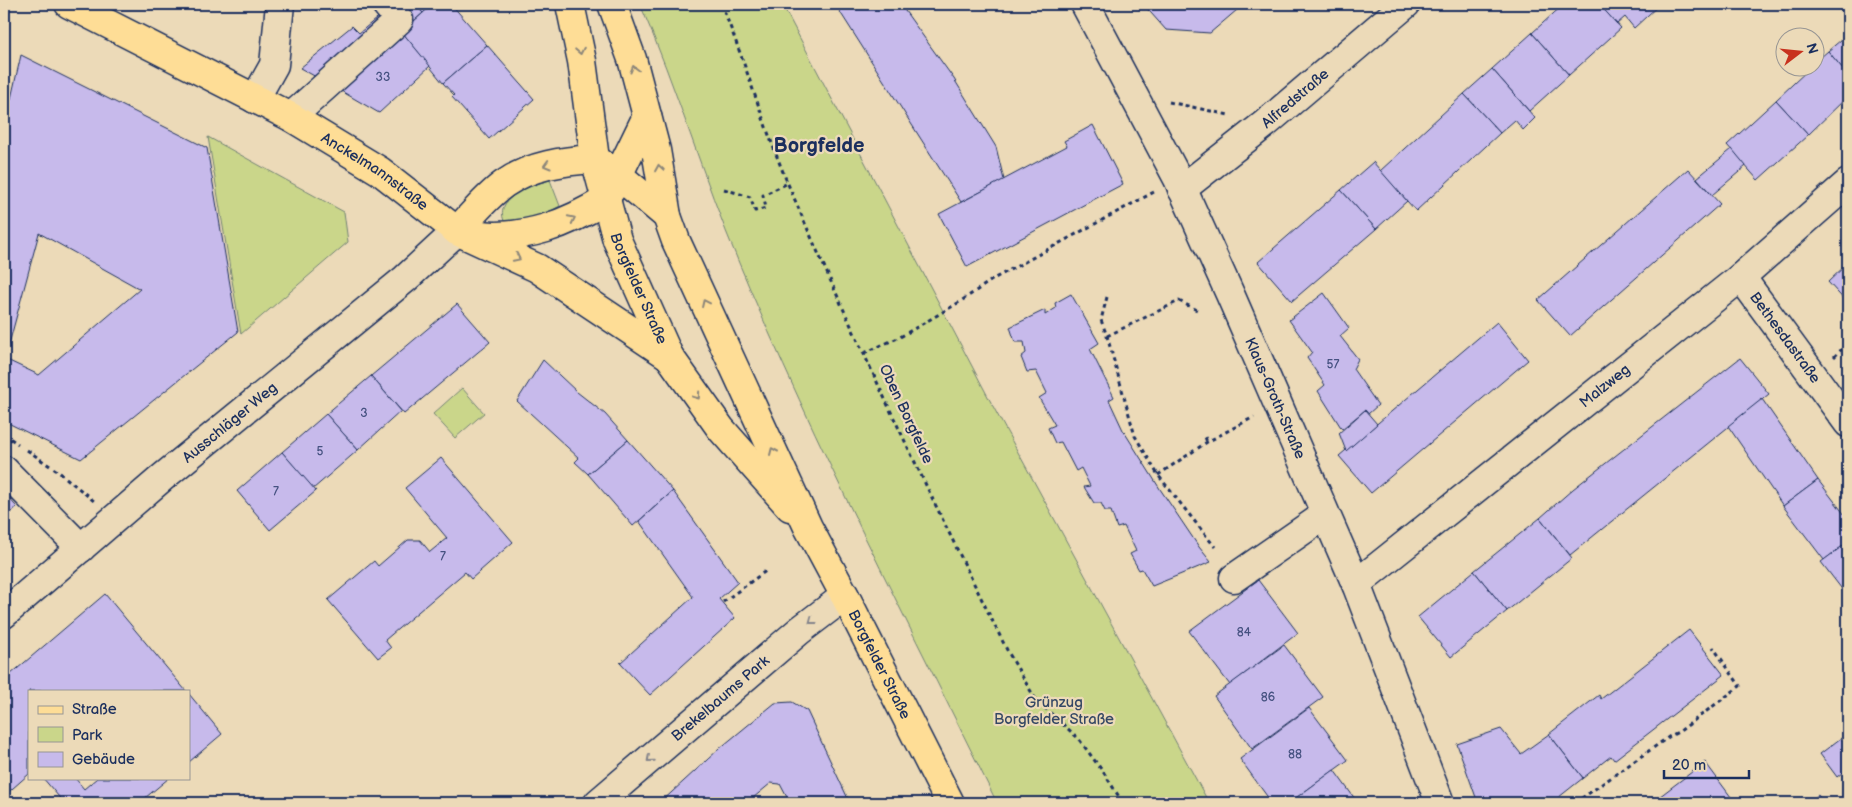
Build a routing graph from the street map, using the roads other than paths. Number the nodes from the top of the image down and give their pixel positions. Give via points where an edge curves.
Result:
1 (69, 4) edge
2 (280, 4) edge
3 (386, 4) edge
4 (570, 4) edge
5 (612, 4) edge
6 (1085, 4) edge
7 (1406, 4) edge
8 (255, 99) junction
9 (647, 116) junction
10 (291, 117) junction
11 (595, 159) junction
12 (1848, 183) edge
13 (1180, 184) junction
14 (613, 187) junction
15 (667, 216) junction
16 (457, 231) junction
17 (1741, 277) junction
18 (669, 356) junction
19 (1848, 423) edge
20 (4, 470) edge
21 (1325, 515) junction
22 (808, 527) junction
23 (81, 548) junction
24 (1234, 578) dead end
25 (1356, 584) junction
26 (845, 596) junction
27 (4, 614) edge
28 (598, 803) edge
29 (950, 803) edge
30 (1440, 803) edge

1 - 8 main road, Anckelmannstraße
2 - 8 street via 274,66
3 - 10 street via 400,20
4 -> 11 main road via 582,61
9 -> 5 main road, Borgfelder Straße via 632,59
6 - 13 street, Klaus-Groth-Straße
7 - 13 street, Alfredstraße via 1266,123
8 - 10 main road, Anckelmannstraße
9 - 14 main road
15 -> 9 main road, Borgfelder Straße
10 - 16 main road, Anckelmannstraße via 380,171
11 - 14 main road
11 -> 16 main road, Ausschläger Weg via 559,162 522,174 493,193
12 - 17 street, Malzweg
13 - 21 street, Klaus-Groth-Straße
14 - 15 main road
16 -> 14 main road via 472,235 509,236 540,231 585,212
14 - 18 main road, Borgfelder Straße via 617,240
22 -> 15 main road, Borgfelder Straße
16 -> 18 main road, Anckelmannstraße via 537,268
16 - 23 street, Ausschläger Weg via 405,279
17 - 19 street, Bethesdastraße
17 - 25 street, Malzweg
18 -> 22 main road, Borgfelder Straße via 721,429
20 - 23 street
21 - 24 street
21 - 25 street, Klaus-Groth-Straße
22 - 26 main road, Borgfelder Straße
23 - 27 street, Ausschläger Weg
25 - 30 street, Klaus-Groth-Straße
26 -> 28 street, Brekelbaums Park via 799,631
26 - 29 main road, Borgfelder Straße

